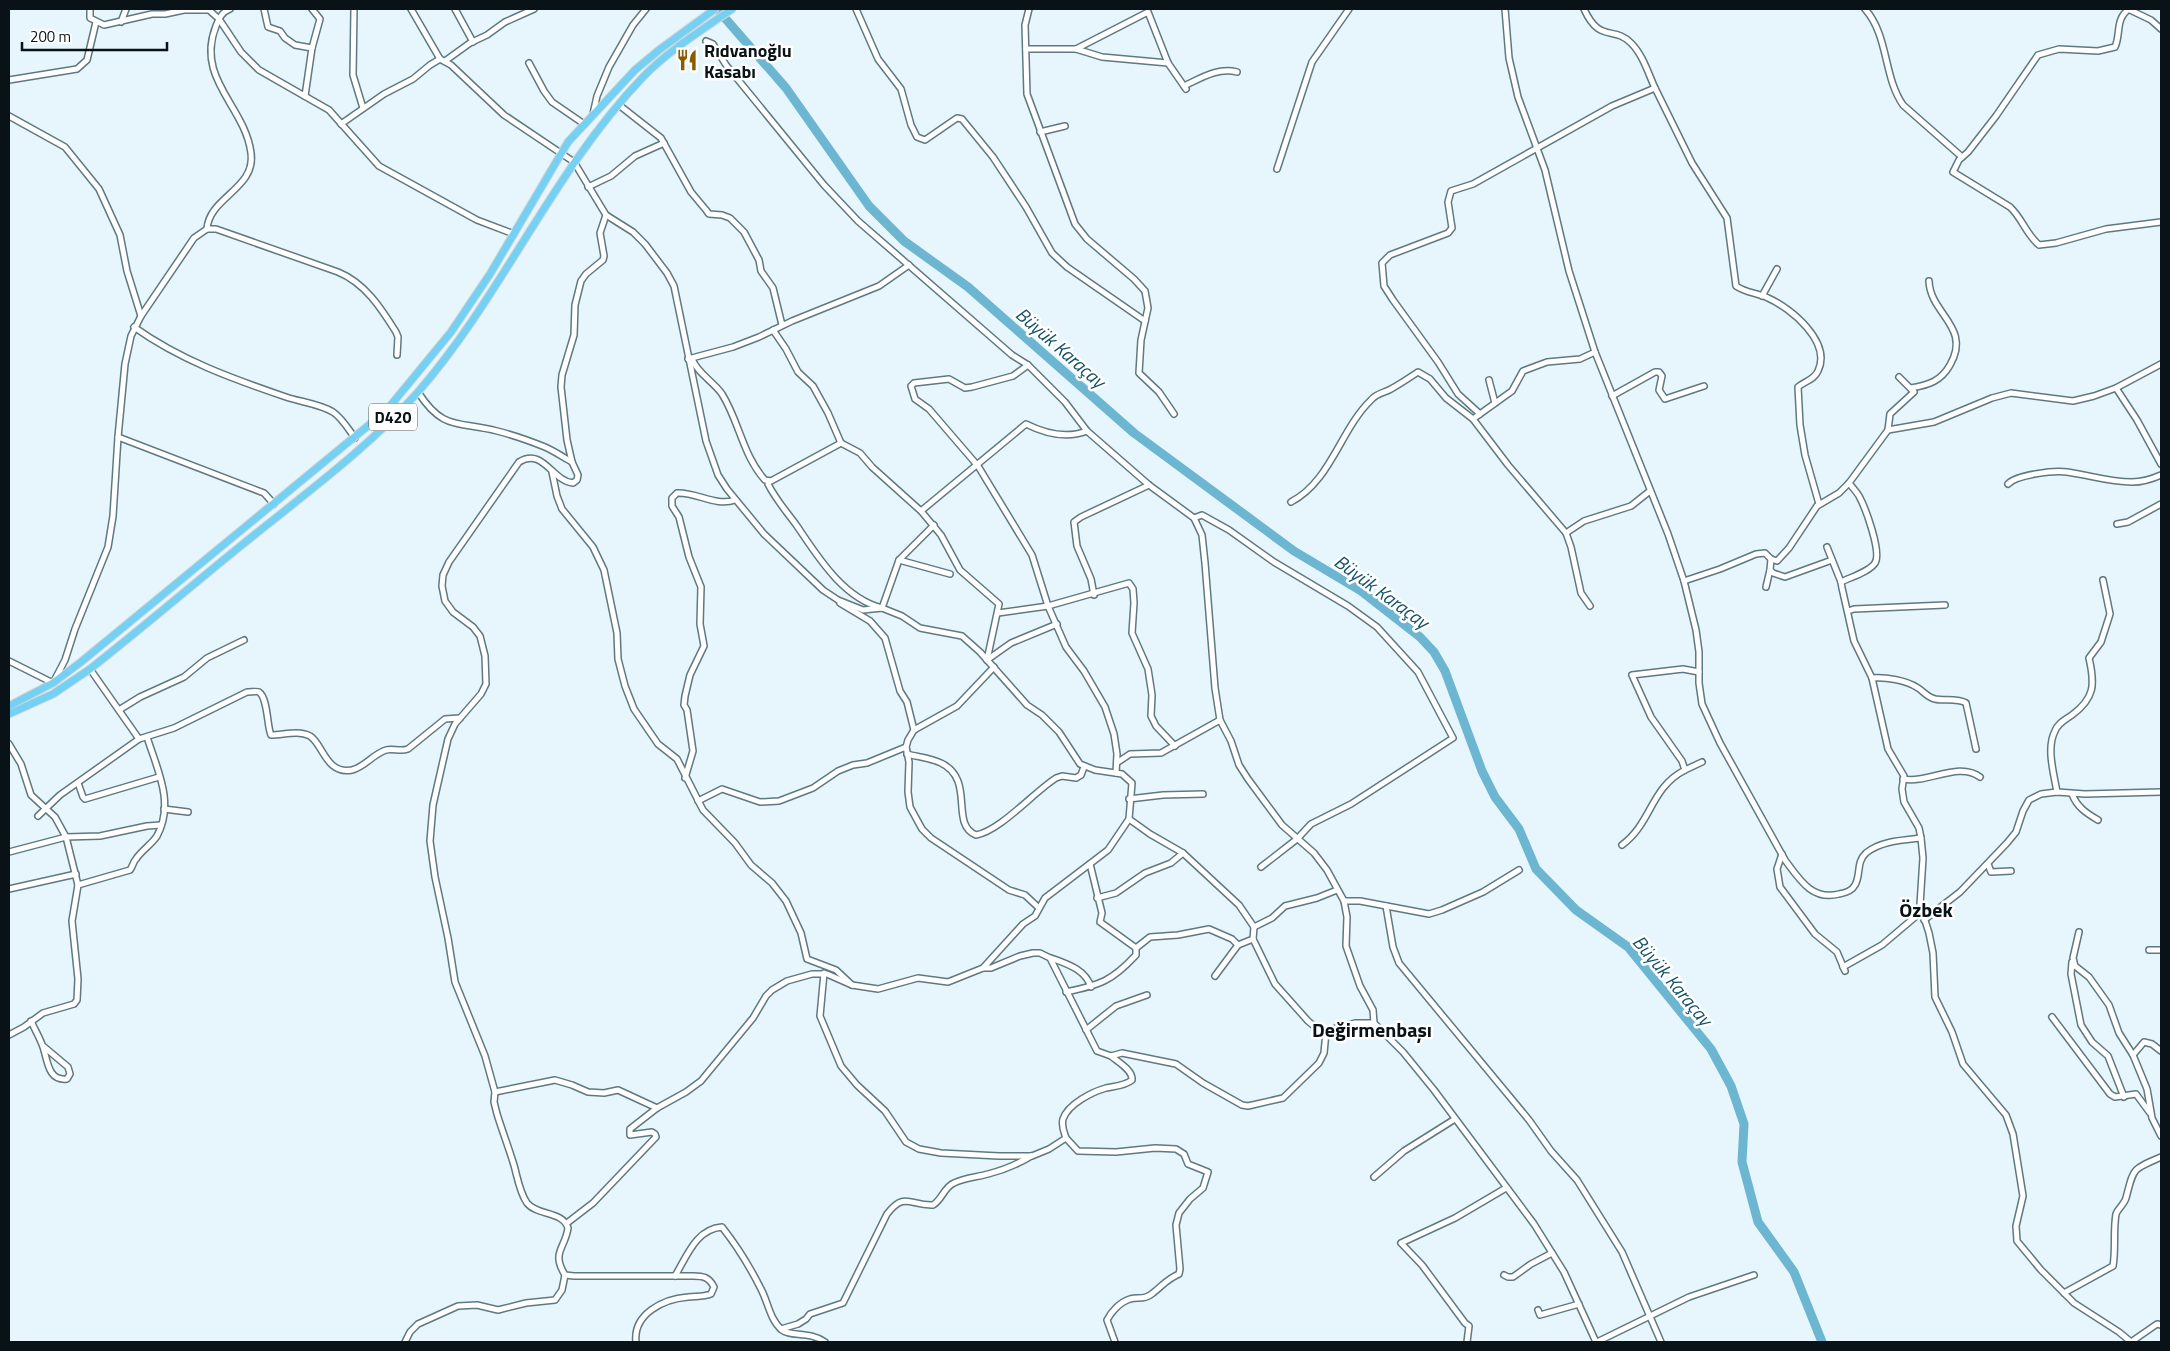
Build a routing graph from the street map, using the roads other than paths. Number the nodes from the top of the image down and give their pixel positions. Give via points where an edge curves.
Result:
1 (90, 9) edge
2 (126, 9) edge
3 (230, 9) edge
4 (264, 9) edge
5 (312, 9) edge
6 (354, 9) edge
7 (411, 9) edge
8 (454, 9) edge
9 (534, 9) edge
10 (646, 9) edge
11 (715, 9) edge
12 (732, 9) edge
13 (856, 9) edge
14 (1029, 9) edge
15 (1349, 9) edge
16 (1505, 9) edge
17 (1584, 9) edge
18 (1865, 9) edge
19 (2128, 9) edge
20 (209, 10) edge
21 (219, 19) junction
22 (96, 22) junction
23 (121, 22) junction
24 (2161, 29) edge
25 (706, 41) dead end
26 (473, 42) junction
27 (312, 48) junction
28 (1026, 49) junction
29 (1076, 49) junction
30 (442, 60) junction
31 (530, 63) dead end
32 (1168, 63) junction
33 (1237, 72) dead end
34 (9, 80) edge
35 (1655, 88) junction
36 (305, 96) junction
37 (619, 105) junction
38 (363, 108) junction
39 (593, 115) junction
40 (9, 116) edge
41 (341, 124) junction
42 (584, 124) junction
43 (1065, 126) dead end
44 (1040, 132) junction
45 (664, 142) junction
46 (1538, 148) junction
47 (561, 153) junction
48 (1962, 157) junction
49 (574, 162) junction
50 (1277, 169) dead end
51 (588, 187) junction
52 (606, 215) junction
53 (2161, 222) edge
54 (207, 229) junction
55 (514, 234) junction
56 (909, 265) junction
57 (1777, 269) dead end
58 (1929, 280) dead end
59 (1762, 296) junction
60 (141, 316) junction
61 (1145, 321) junction
62 (782, 325) junction
63 (134, 327) junction
64 (773, 330) junction
65 (1595, 352) junction
66 (397, 355) dead end
67 (690, 359) junction
68 (2161, 364) edge
69 (1028, 365) junction
70 (1899, 377) dead end
71 (1489, 380) dead end
72 (1704, 386) dead end
73 (1912, 388) junction
74 (2116, 388) junction
75 (418, 392) junction
76 (1612, 396) junction
77 (1496, 402) junction
78 (1174, 414) dead end
79 (1480, 414) junction
80 (1473, 419) junction
81 (1888, 430) junction
82 (1087, 431) junction
83 (118, 437) junction
84 (355, 438) junction
85 (841, 443) junction
86 (572, 462) junction
87 (2161, 464) edge
88 (978, 466) junction
89 (552, 471) junction
90 (2161, 475) edge
91 (768, 481) junction
92 (1849, 483) junction
93 (2008, 484) dead end
94 (1149, 485) junction
95 (1650, 491) junction
96 (736, 500) junction
97 (1291, 502) dead end
98 (274, 504) junction
99 (1819, 504) junction
100 (2161, 504) edge
101 (921, 511) junction
102 (1194, 518) junction
103 (2117, 524) dead end
104 (934, 525) junction
105 (1566, 533) junction
106 (1827, 547) dead end
107 (1771, 559) junction
108 (899, 560) junction
109 (1832, 560) junction
110 (1770, 570) junction
111 (950, 574) dead end
112 (2103, 580) dead end
113 (1684, 581) junction
114 (1841, 582) junction
115 (1766, 587) dead end
116 (1094, 594) junction
117 (838, 600) junction
118 (1946, 605) dead end
119 (1048, 606) junction
120 (1590, 606) dead end
121 (882, 608) junction
122 (1848, 611) junction
123 (998, 613) junction
124 (1056, 624) junction
125 (244, 640) dead end
126 (987, 660) junction
127 (9, 661) edge
128 (994, 667) junction
129 (90, 669) junction
130 (1698, 672) junction
131 (1872, 678) junction
132 (53, 683) junction
133 (9, 706) edge
134 (119, 710) junction
135 (9, 714) edge
136 (460, 718) junction
137 (1220, 720) junction
138 (914, 730) junction
139 (147, 737) junction
140 (139, 739) junction
141 (10, 746) edge
142 (1175, 746) junction
143 (1976, 749) dead end
144 (906, 751) junction
145 (1118, 762) junction
146 (1702, 762) dead end
147 (1084, 767) junction
148 (1685, 770) junction
149 (1116, 773) junction
150 (159, 777) junction
151 (1980, 777) dead end
152 (685, 778) junction
153 (1903, 779) junction
154 (78, 783) junction
155 (2057, 792) junction
156 (2161, 792) edge
157 (1203, 794) dead end
158 (2072, 794) junction
159 (1129, 799) junction
160 (698, 801) junction
161 (46, 807) junction
162 (164, 809) junction
163 (188, 812) dead end
164 (38, 816) dead end
165 (1129, 819) junction
166 (2098, 820) dead end
167 (161, 825) junction
168 (66, 837) junction
169 (1921, 838) junction
170 (1297, 839) junction
171 (1622, 845) dead end
172 (9, 852) edge
173 (1183, 852) junction
174 (1782, 854) junction
175 (1090, 864) junction
176 (1988, 864) junction
177 (1261, 867) dead end
178 (1519, 870) dead end
179 (2011, 871) dead end
180 (76, 874) junction
181 (78, 885) junction
182 (9, 889) edge
183 (1337, 890) junction
184 (1097, 898) junction
185 (1344, 901) junction
186 (1386, 906) junction
187 (1039, 908) junction
188 (1921, 912) junction
189 (1924, 920) junction
190 (1254, 927) junction
191 (2079, 932) dead end
192 (1253, 939) junction
193 (1238, 945) junction
194 (1136, 948) junction
195 (2149, 950) dead end
196 (2161, 950) edge
197 (1050, 958) junction
198 (2073, 958) junction
199 (983, 968) junction
200 (824, 973) junction
201 (1215, 976) dead end
202 (852, 985) junction
203 (1091, 987) junction
204 (1066, 992) junction
205 (1147, 995) dead end
206 (2052, 1017) dead end
207 (31, 1021) junction
208 (1374, 1022) junction
209 (1086, 1030) junction
210 (1326, 1032) junction
211 (9, 1035) edge
212 (43, 1046) junction
213 (2161, 1051) edge
214 (2133, 1055) junction
215 (1111, 1056) junction
216 (495, 1092) junction
217 (2124, 1097) junction
218 (657, 1108) junction
219 (2152, 1115) junction
220 (1455, 1118) junction
221 (2161, 1136) edge
222 (1066, 1138) junction
223 (1032, 1156) junction
224 (2161, 1157) edge
225 (1374, 1176) dead end
226 (1506, 1188) junction
227 (567, 1223) junction
228 (1552, 1253) junction
229 (565, 1275) junction
230 (1504, 1275) dead end
231 (1754, 1275) dead end
232 (675, 1276) junction
233 (2064, 1293) junction
234 (1579, 1304) junction
235 (1538, 1310) dead end
236 (1650, 1315) junction
237 (2161, 1326) edge
238 (781, 1330) junction
239 (405, 1342) edge
240 (636, 1342) edge
241 (826, 1342) edge
242 (1115, 1342) edge
243 (1467, 1342) edge
244 (1596, 1342) edge
245 (1662, 1342) edge
246 (2131, 1342) edge

1 - 22 street via 90,18
2 - 23 street
3 - 21 street
4 - 27 street via 268,27 280,31 295,45
5 - 27 street via 320,20
6 - 38 street via 353,75
7 - 30 street
8 - 26 street
9 - 26 street
10 - 39 street via 606,72
11 - 39 highway, D420 via 635,70
12 - 37 highway, D420 via 654,66
13 - 61 street via 878,60 901,89 917,137 925,140 957,118 962,119 993,157 1052,253
14 - 28 street via 1025,25
15 - 50 street via 1312,62
16 - 46 street via 1509,58 1516,89
17 - 35 street via 1598,30 1630,42 1640,54
18 - 48 street via 1880,31 1896,95
19 - 24 street via 2151,20
19 - 48 street via 2120,20 2114,47 2098,51 2059,49 2038,55 1996,116
20 - 21 street
20 - 23 street via 152,14
21 - 36 street via 241,52 259,70
21 - 54 street via 210,46 210,58 221,88 246,136 252,158 243,182 214,209
22 - 23 street via 104,25
22 - 34 street via 87,60 77,69
25 - 56 street via 713,44 726,65 844,207
26 - 30 street
27 - 36 street
28 - 29 street
28 - 44 street via 1027,94
29 - 32 street via 1102,57
29 - 32 street via 1148,12
30 - 38 street
30 - 47 street via 504,115
31 - 42 street via 552,102
32 - 33 street via 1185,87 1212,73
35 - 46 street via 1612,106
35 - 59 street via 1692,163 1727,218 1736,286
36 - 41 street via 329,110
37 - 45 street
37 - 49 highway, D420
38 - 41 street
39 - 42 highway, D420
40 - 60 street via 65,147 99,189 120,235
41 - 55 street via 379,166 391,174 477,220
42 - 47 highway, D420
43 - 44 street
44 - 61 street via 1075,224 1087,239 1145,291 1148,300
45 - 51 street via 635,156 611,176
45 - 62 street via 701,206 709,214 730,218 744,232 759,260 761,271 773,288
46 - 65 street via 1569,272
46 - 79 street via 1472,184 1451,191 1448,202 1452,228 1448,233 1403,249 1382,263 1384,286 1393,300 1458,394
47 - 49 street
47 - 55 highway, D420
48 - 53 street via 1953,172 2015,211 2025,231 2038,245 2106,229
49 - 51 street
49 - 75 highway, D420 via 468,328
51 - 52 street
52 - 67 street via 634,232 667,273 674,286
52 - 86 street via 600,233 603,260 581,281 575,305 574,335 562,374
54 - 60 street via 194,238
54 - 66 street via 235,235 356,280 396,332
55 - 84 highway, D420 via 490,274 425,365 386,411
56 - 62 street via 879,286
56 - 69 street via 1012,356
57 - 59 street
58 - 73 street via 1936,303 1956,333 1956,348 1947,370 1937,380
59 - 99 street via 1805,323 1820,353 1818,372 1798,387 1805,455
60 - 63 street
61 - 78 street via 1140,373
62 - 64 street
63 - 83 street via 125,364
63 - 84 street via 209,369 330,410
64 - 67 street
64 - 85 street via 798,372 818,393
65 - 76 street
65 - 77 street via 1523,371 1512,390
67 - 91 street via 722,393 751,460
67 - 96 street via 706,442 718,475
68 - 74 street
69 - 82 street via 1065,402
69 - 88 street via 1013,376 972,387 965,388 949,379 911,386 915,398 930,409
70 - 73 street
71 - 77 street
72 - 76 street via 1665,400 1660,390 1662,376 1655,372
73 - 81 street via 1914,392 1890,414
74 - 81 street via 2073,401 2011,393 1934,422
74 - 87 street
75 - 86 street via 427,407 438,416 463,426 496,431 546,447
75 - 129 highway, D420 via 351,455
76 - 95 street
77 - 79 street
79 - 80 street
80 - 97 street via 1418,372 1371,399 1318,480 1303,496
80 - 105 street
81 - 92 street
82 - 88 street via 1075,436 1054,435 1026,424
82 - 94 street
83 - 98 street via 264,494
83 - 132 street via 108,547 65,660
84 - 98 highway, D420
85 - 91 street
85 - 101 street via 860,454
86 - 89 street via 578,475 575,482 563,481
88 - 101 street
88 - 119 street via 1032,555
89 - 136 street via 534,458 526,458 515,466 449,562 444,575 445,601 480,636 485,656 486,684
89 - 152 street via 562,509 593,547 604,570 617,632 618,659 629,700 658,744 677,760
90 - 93 street via 2133,482 2110,481 2065,471 2024,476
91 - 121 street via 780,504 839,581 874,606
92 - 99 street
92 - 114 street via 1859,496 1866,514 1877,548 1877,561 1871,568
94 - 102 street
94 - 116 street via 1074,522 1077,546
95 - 105 street via 1631,506 1584,521
95 - 113 street
96 - 117 street via 764,534 823,590
96 - 152 street via 718,502 684,492 677,492 672,498 701,587 700,624 704,646 690,675 685,696 693,751
98 - 132 highway, D420
99 - 107 street via 1789,548 1777,561
100 - 103 street via 2128,522
101 - 104 street
102 - 137 street via 1202,535
102 - 170 street via 1202,515 1229,530 1377,627 1418,672 1453,738 1351,804 1311,824
104 - 108 street
104 - 123 street via 960,570 999,604
105 - 120 street via 1581,593
106 - 109 street
107 - 110 street
107 - 113 street via 1765,553 1756,554
108 - 111 street
108 - 121 street
109 - 110 street via 1785,577
109 - 114 street
110 - 115 street
112 - 155 street via 2110,614 2101,642 2089,658 2093,687 2084,705 2059,724 2054,732 2051,761
113 - 130 street via 1696,630
114 - 122 street
116 - 119 street
116 - 142 street via 1129,583 1133,589 1132,633 1148,669 1151,716
117 - 121 street via 864,610
117 - 138 street via 870,621 885,638
118 - 122 street
119 - 123 street
119 - 124 street
121 - 126 street via 920,628 962,636
122 - 131 street via 1854,641
123 - 126 street
124 - 126 street via 1011,643
124 - 145 street via 1066,647 1084,670 1105,707 1114,734
125 - 134 street via 206,658 184,677
126 - 128 street
127 - 132 street
128 - 138 street via 957,706
128 - 147 street via 1028,705 1059,732
129 - 134 street
129 - 135 highway, D420 via 53,694
130 - 148 street via 1683,669 1632,675 1651,717
130 - 174 street via 1702,704 1716,735
131 - 143 street via 1905,683 1932,699 1966,703
131 - 153 street via 1888,749 1902,770
132 - 133 highway, D420
134 - 140 street
136 - 139 street via 445,719 408,749 384,751 363,765 346,770 340,770 330,762 308,735 272,735 262,694 257,692 239,695 180,726
136 - 216 street via 448,739 442,762 431,820 431,845 456,987 483,1051
137 - 142 street
137 - 170 street via 1239,765 1282,825
138 - 144 street
139 - 140 street
139 - 150 street
140 - 154 street
141 - 161 street via 21,764 31,795
142 - 145 street via 1161,753 1130,754
144 - 147 street via 941,763 953,773 960,782 962,811 968,830 976,835 1003,820 1056,778 1076,778
144 - 160 street via 838,770 813,788 779,800 760,802 722,789
144 - 187 street via 910,807 922,829 1009,890 1025,895
145 - 149 street
146 - 148 street
147 - 149 street
148 - 171 street via 1669,780 1642,825
149 - 159 street via 1132,783
150 - 154 street via 85,799
150 - 162 street via 165,794
151 - 153 street via 1972,771 1963,770 1912,781
152 - 160 street
153 - 169 street via 1904,802
154 - 161 street
155 - 158 street
155 - 176 street via 2040,794 2029,800 2016,832
156 - 158 street
157 - 159 street
158 - 166 street via 2081,809
159 - 165 street
160 - 202 street via 702,810 786,901 801,933 807,959 836,970
161 - 164 street
161 - 168 street
162 - 163 street
162 - 167 street
165 - 173 street
165 - 175 street via 1108,850
167 - 168 street via 100,836
167 - 181 street via 130,870
168 - 172 street
168 - 180 street
169 - 174 street via 1882,845 1867,853 1860,861 1851,890 1834,896 1816,894
169 - 188 street
170 - 177 street
170 - 183 street via 1314,853
173 - 184 street via 1170,863 1145,873 1116,893
173 - 190 street via 1239,905
174 - 188 street via 1777,869 1780,886 1815,934 1837,952 1844,969 1882,945
175 - 184 street
175 - 187 street via 1045,898
176 - 179 street via 1991,872
176 - 189 street via 1953,898
178 - 186 street via 1483,892 1428,914
180 - 181 street
180 - 182 street
181 - 207 street via 72,921 78,998 74,1004 42,1013
183 - 185 street
183 - 190 street via 1285,906 1272,918
184 - 194 street via 1102,913 1100,922
185 - 186 street
185 - 208 street via 1346,946 1360,986 1373,1010
186 - 236 street via 1399,963 1577,1180 1622,1252
187 - 199 street via 1035,916 1023,924
188 - 189 street
189 - 233 street via 1933,953 1935,997 1952,1032 1959,1056 2006,1115 2013,1134 2023,1196 2016,1226 2018,1241
190 - 192 street
191 - 198 street
192 - 193 street
192 - 210 street via 1275,984 1308,1021 1321,1032
193 - 194 street via 1210,929 1150,937
193 - 201 street
194 - 203 street via 1136,954 1120,972
195 - 196 street
197 - 199 street via 1033,953 992,968
197 - 203 street via 1082,973
197 - 204 street
198 - 214 street via 2075,966 2089,977 2109,1005 2119,1033
198 - 217 street via 2071,974 2080,1025 2108,1056
199 - 202 street via 948,982 918,978 878,989
200 - 202 street
200 - 218 street via 799,976 772,990 701,1080
200 - 223 street via 820,1016 840,1066 885,1111 906,1142 941,1153
203 - 204 street
204 - 209 street
205 - 209 street via 1116,1006
206 - 217 street via 2110,1094
207 - 211 street
207 - 212 street
208 - 210 street via 1355,1023
208 - 220 street via 1403,1052
209 - 215 street via 1098,1051
210 - 215 street via 1324,1053 1319,1063 1283,1098 1248,1106 1203,1084 1176,1064 1122,1053
212 - 212 street via 48,1067 54,1076 67,1080 70,1074 68,1067
213 - 214 street via 2144,1042
214 - 219 street via 2147,1089
215 - 222 street via 1129,1071 1132,1080 1076,1103 1063,1118
216 - 218 street via 555,1080 588,1092 618,1090
216 - 227 street via 497,1114 527,1203
217 - 219 street via 2136,1094
218 - 227 street via 632,1126 629,1132 630,1135 652,1132 655,1141 593,1204
219 - 221 street
220 - 225 street via 1404,1151
220 - 226 street
222 - 223 street
222 - 242 street via 1078,1151 1176,1149 1184,1154 1188,1164 1208,1172 1203,1188 1179,1213 1176,1225 1178,1274 1168,1278 1143,1299 1130,1299 1112,1311 1107,1320
223 - 238 street via 1016,1165 954,1182 933,1205 896,1203 887,1214 843,1303 810,1314 798,1324
224 - 233 street via 2138,1167 2130,1177 2126,1200 2115,1219 2113,1266
226 - 228 street
226 - 243 street via 1455,1218 1401,1243 1469,1326
227 - 229 street via 568,1232 558,1258
228 - 230 street via 1513,1277
228 - 234 street
229 - 232 street
229 - 239 street via 556,1300 498,1310 477,1305 458,1306 418,1324
231 - 236 street via 1689,1297
232 - 238 street via 689,1248 706,1232 722,1227 762,1290 771,1315
232 - 240 street via 705,1276 714,1288 711,1294 702,1297 674,1300 656,1307 637,1326
233 - 246 street
234 - 235 street via 1540,1315
234 - 244 street
236 - 244 street
236 - 245 street
237 - 246 street via 2157,1324
238 - 241 street via 814,1336

